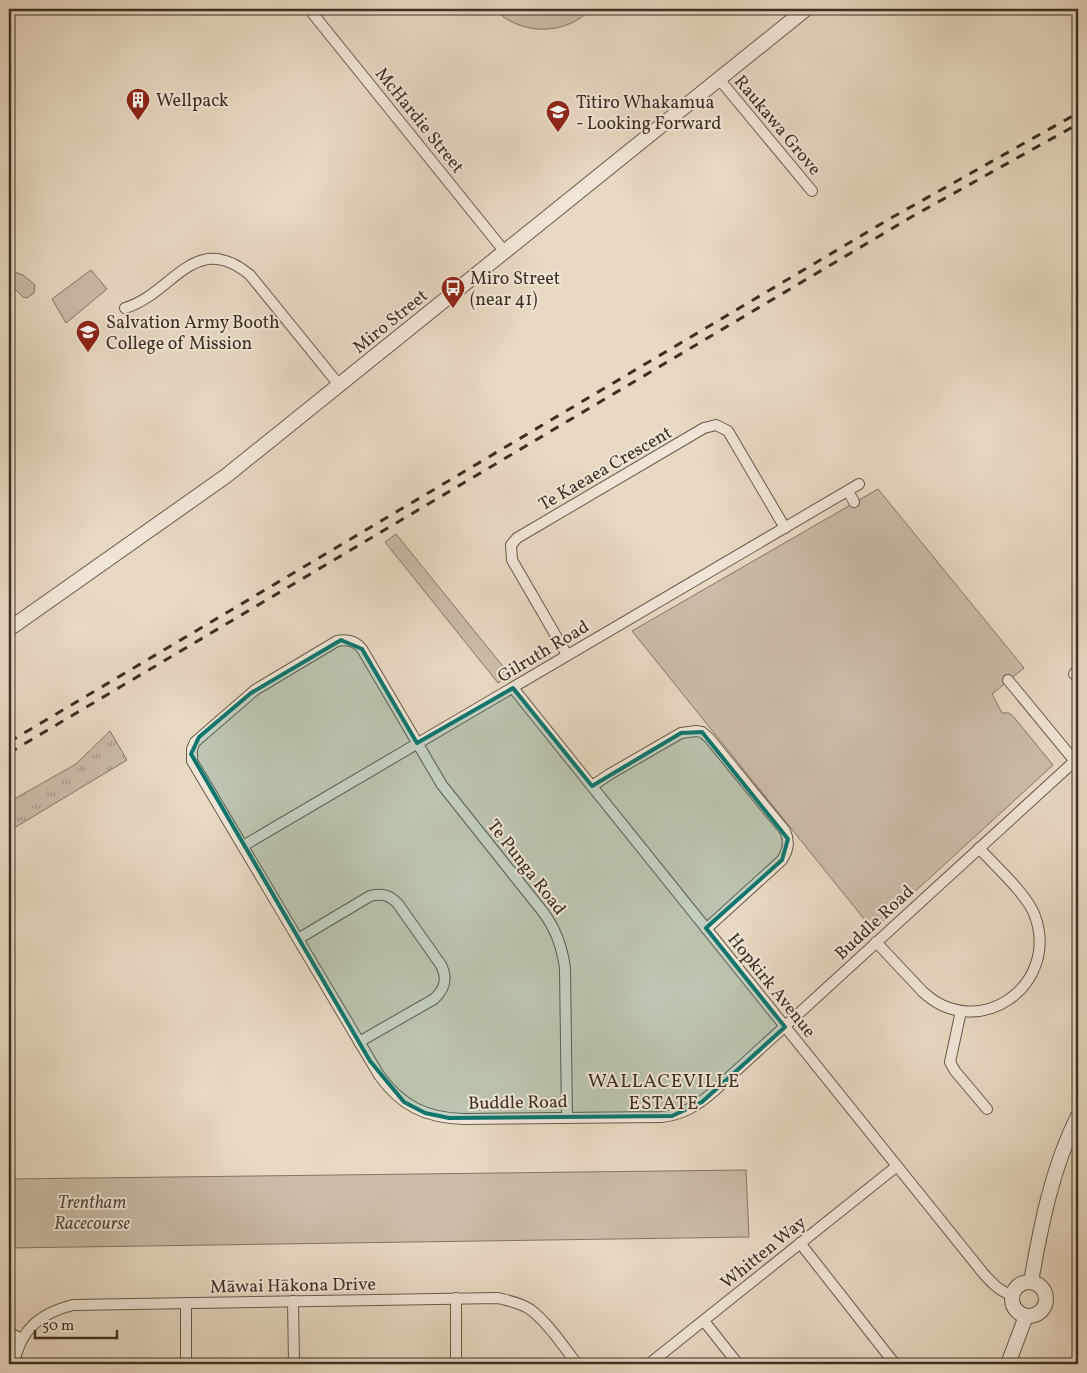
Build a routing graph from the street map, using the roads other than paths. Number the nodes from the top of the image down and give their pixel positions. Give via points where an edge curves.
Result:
1 (309, 9) edge
2 (806, 9) edge
3 (719, 79) junction
4 (812, 191) dead end
5 (505, 252) junction
6 (125, 308) dead end
7 (340, 386) junction
8 (860, 484) dead end
9 (848, 491) junction
10 (854, 502) dead end
11 (785, 528) junction
12 (9, 629) edge
13 (567, 655) junction
14 (1008, 680) dead end
15 (513, 688) junction
16 (417, 743) junction
17 (1077, 761) edge
18 (592, 786) junction
19 (243, 846) junction
20 (979, 848) junction
21 (706, 929) junction
22 (298, 939) junction
23 (876, 942) junction
24 (961, 1011) junction
25 (785, 1027) junction
26 (359, 1042) junction
27 (987, 1109) dead end
28 (1078, 1116) edge
29 (567, 1118) junction
30 (896, 1166) junction
31 (800, 1243) junction
32 (1030, 1282) junction
33 (1012, 1295) junction
34 (456, 1298) junction
35 (293, 1301) junction
36 (186, 1303) junction
37 (1026, 1316) junction
38 (704, 1321) junction
39 (9, 1332) edge
40 (21, 1339) junction
41 (14, 1364) edge
42 (186, 1364) edge
43 (294, 1364) edge
44 (456, 1364) edge
45 (577, 1364) edge
46 (650, 1364) edge
47 (738, 1364) edge
48 (895, 1364) edge
49 (1008, 1364) edge

1 - 5 street, McHardie Street
2 - 3 street, Miro Street
3 - 4 street, Raukawa Grove
3 - 5 street, Miro Street
5 - 7 street, Miro Street
6 - 7 street via 138,304 200,260 211,258 237,264 250,275
7 - 12 street, Miro Street via 226,476
8 - 9 street, Gilruth Road
9 - 10 street
9 - 11 street, Gilruth Road
11 - 13 street, Gilruth Road
11 - 13 street, Te Kaeaea Crescent via 728,431 716,425 704,428 517,538 511,545 512,560
13 - 15 street, Gilruth Road
14 - 17 street
15 - 16 street, Gilruth Road
15 - 18 street, Hopkirk Avenue
16 - 19 street, Gilruth Road
16 - 19 street, Te Punga Road via 360,646 345,640 332,644 255,690 199,737 193,746 192,761
16 - 29 street, Te Punga Road via 442,785 544,912 559,938 565,968
17 - 20 street, Buddle Road
18 - 21 street, Hopkirk Avenue
18 - 21 street via 681,733 702,732 785,831 788,846 782,860
19 - 22 street, Buddle Road
20 - 23 street, Buddle Road
20 - 24 street via 1032,908 1037,923 1039,951 1032,975 1012,998 986,1010
21 - 25 street, Hopkirk Avenue
22 - 26 street, Buddle Road
22 - 26 street via 370,896 383,895 398,904 444,972 445,983 434,999
23 - 24 street via 930,999
23 - 25 street, Buddle Road
24 - 27 street via 950,1062
25 - 29 street, Buddle Road via 702,1102 682,1113 661,1117
25 - 30 street, Hopkirk Avenue
26 - 29 street, Buddle Road via 387,1086 404,1102 425,1113 450,1118
28 - 32 street via 1055,1173
30 - 31 street, Whitten Way
30 - 33 street, Hopkirk Avenue via 983,1273 1006,1294
31 - 38 street, Whitten Way
31 - 48 street
32 - 33 street via 1017,1287
32 - 37 street via 1044,1290 1046,1301 1041,1311
33 - 37 street via 1013,1306
34 - 35 street, Māwai Hākona Drive
34 - 44 street
34 - 45 street, Māwai Hākona Drive via 498,1298 530,1309
35 - 36 street, Māwai Hākona Drive
35 - 43 street
36 - 40 street, Māwai Hākona Drive via 73,1304 42,1316
36 - 42 street
37 - 49 street
38 - 46 street, Whitten Way
38 - 47 street
39 - 40 street
40 - 41 street, Māwai Hākona Drive

